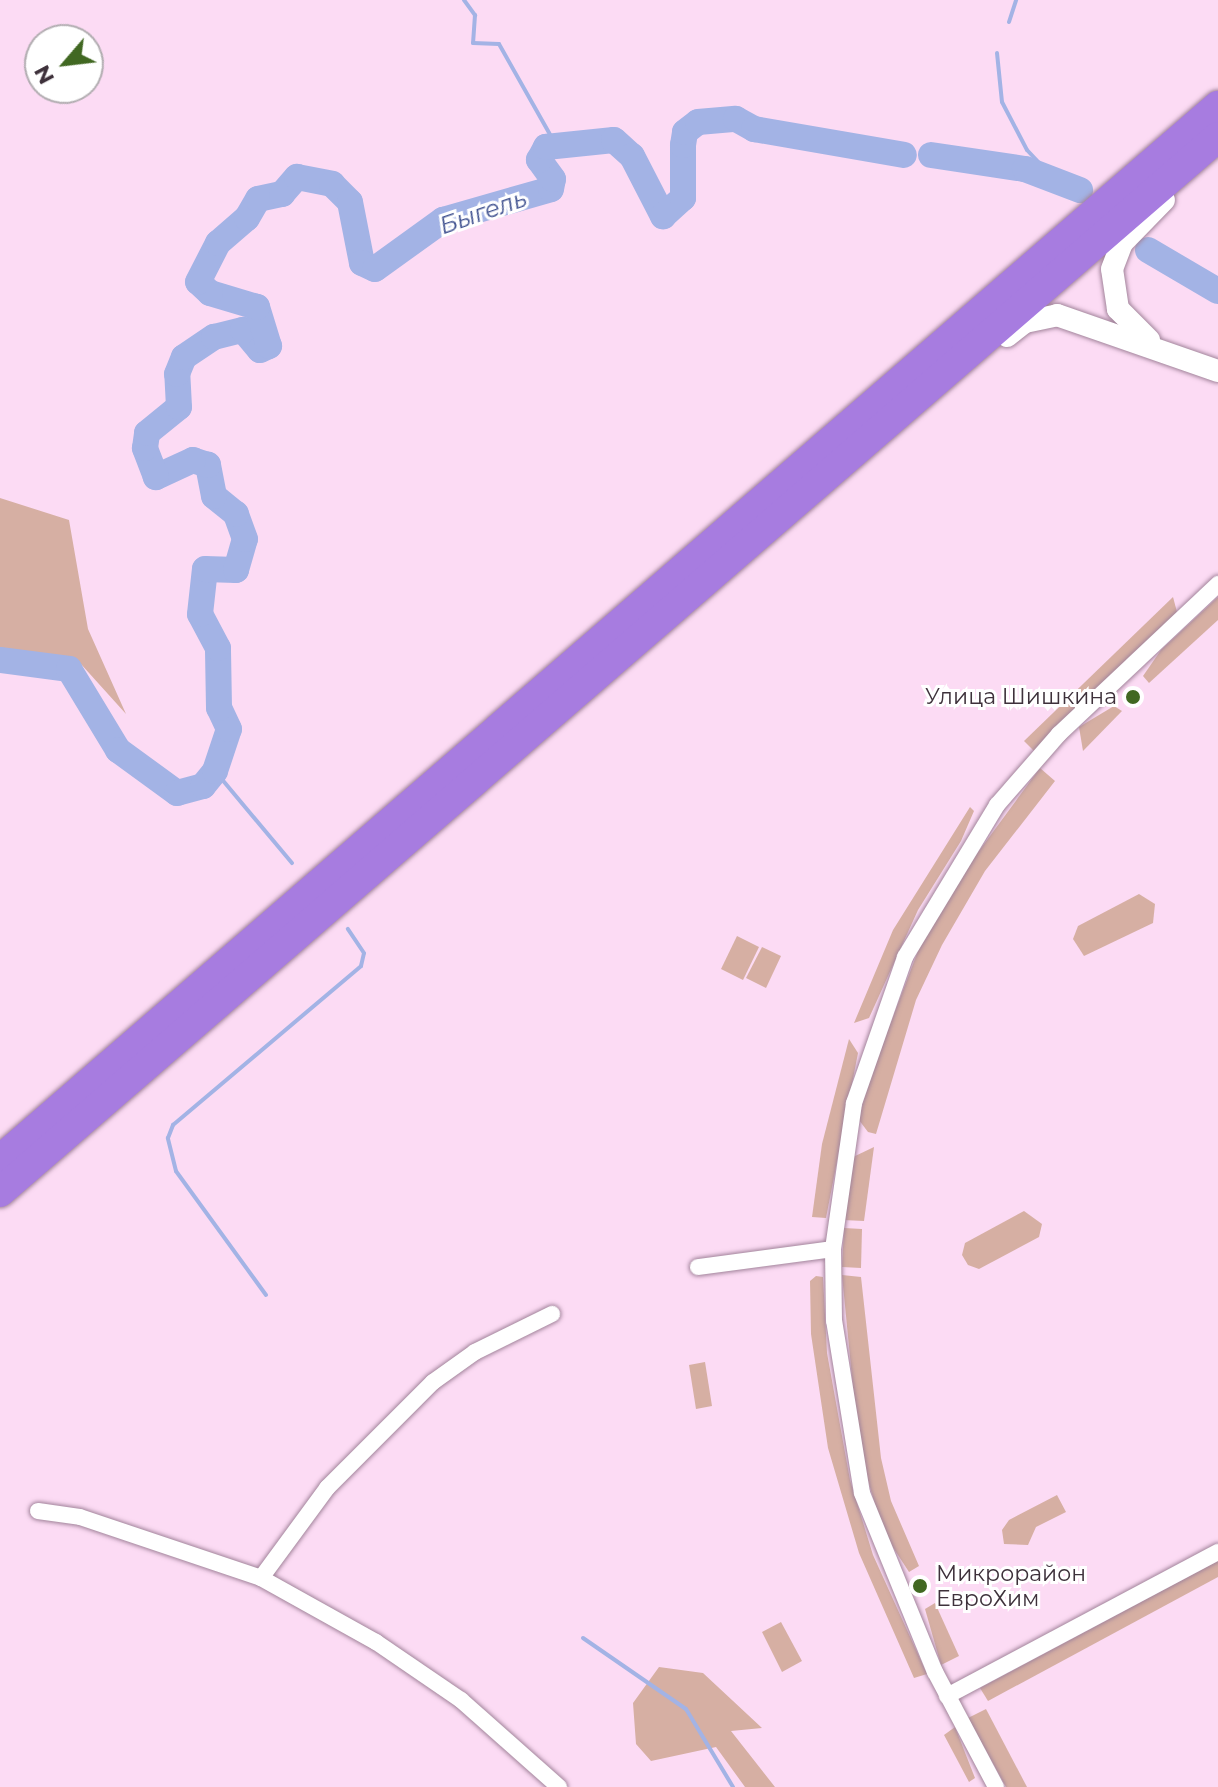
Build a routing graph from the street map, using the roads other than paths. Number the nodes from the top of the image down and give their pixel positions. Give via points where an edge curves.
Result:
1 (1218, 106) edge
2 (1218, 140) edge
3 (1166, 352) junction
4 (1218, 371) edge
5 (924, 393) junction
6 (1218, 584) edge
7 (0, 1160) edge
8 (0, 1192) edge
9 (833, 1249) junction
10 (698, 1267) dead end
11 (552, 1314) dead end
12 (38, 1511) dead end
13 (1218, 1552) edge
14 (261, 1578) junction
15 (947, 1696) junction
16 (559, 1787) edge
17 (996, 1787) edge

1 - 7 highway
2 - 3 street via 1122,243 1112,269 1118,309
2 - 5 highway
3 - 4 street
3 - 5 street via 1082,321 1042,316
5 - 8 highway
6 - 9 street via 1059,734 997,805 946,881 905,957 874,1036 854,1103
9 - 10 street
9 - 15 street via 837,1352 862,1493
11 - 14 street via 475,1352 433,1382 327,1488
12 - 14 street via 80,1517
13 - 15 street
14 - 16 street via 376,1642 461,1700
15 - 17 street

